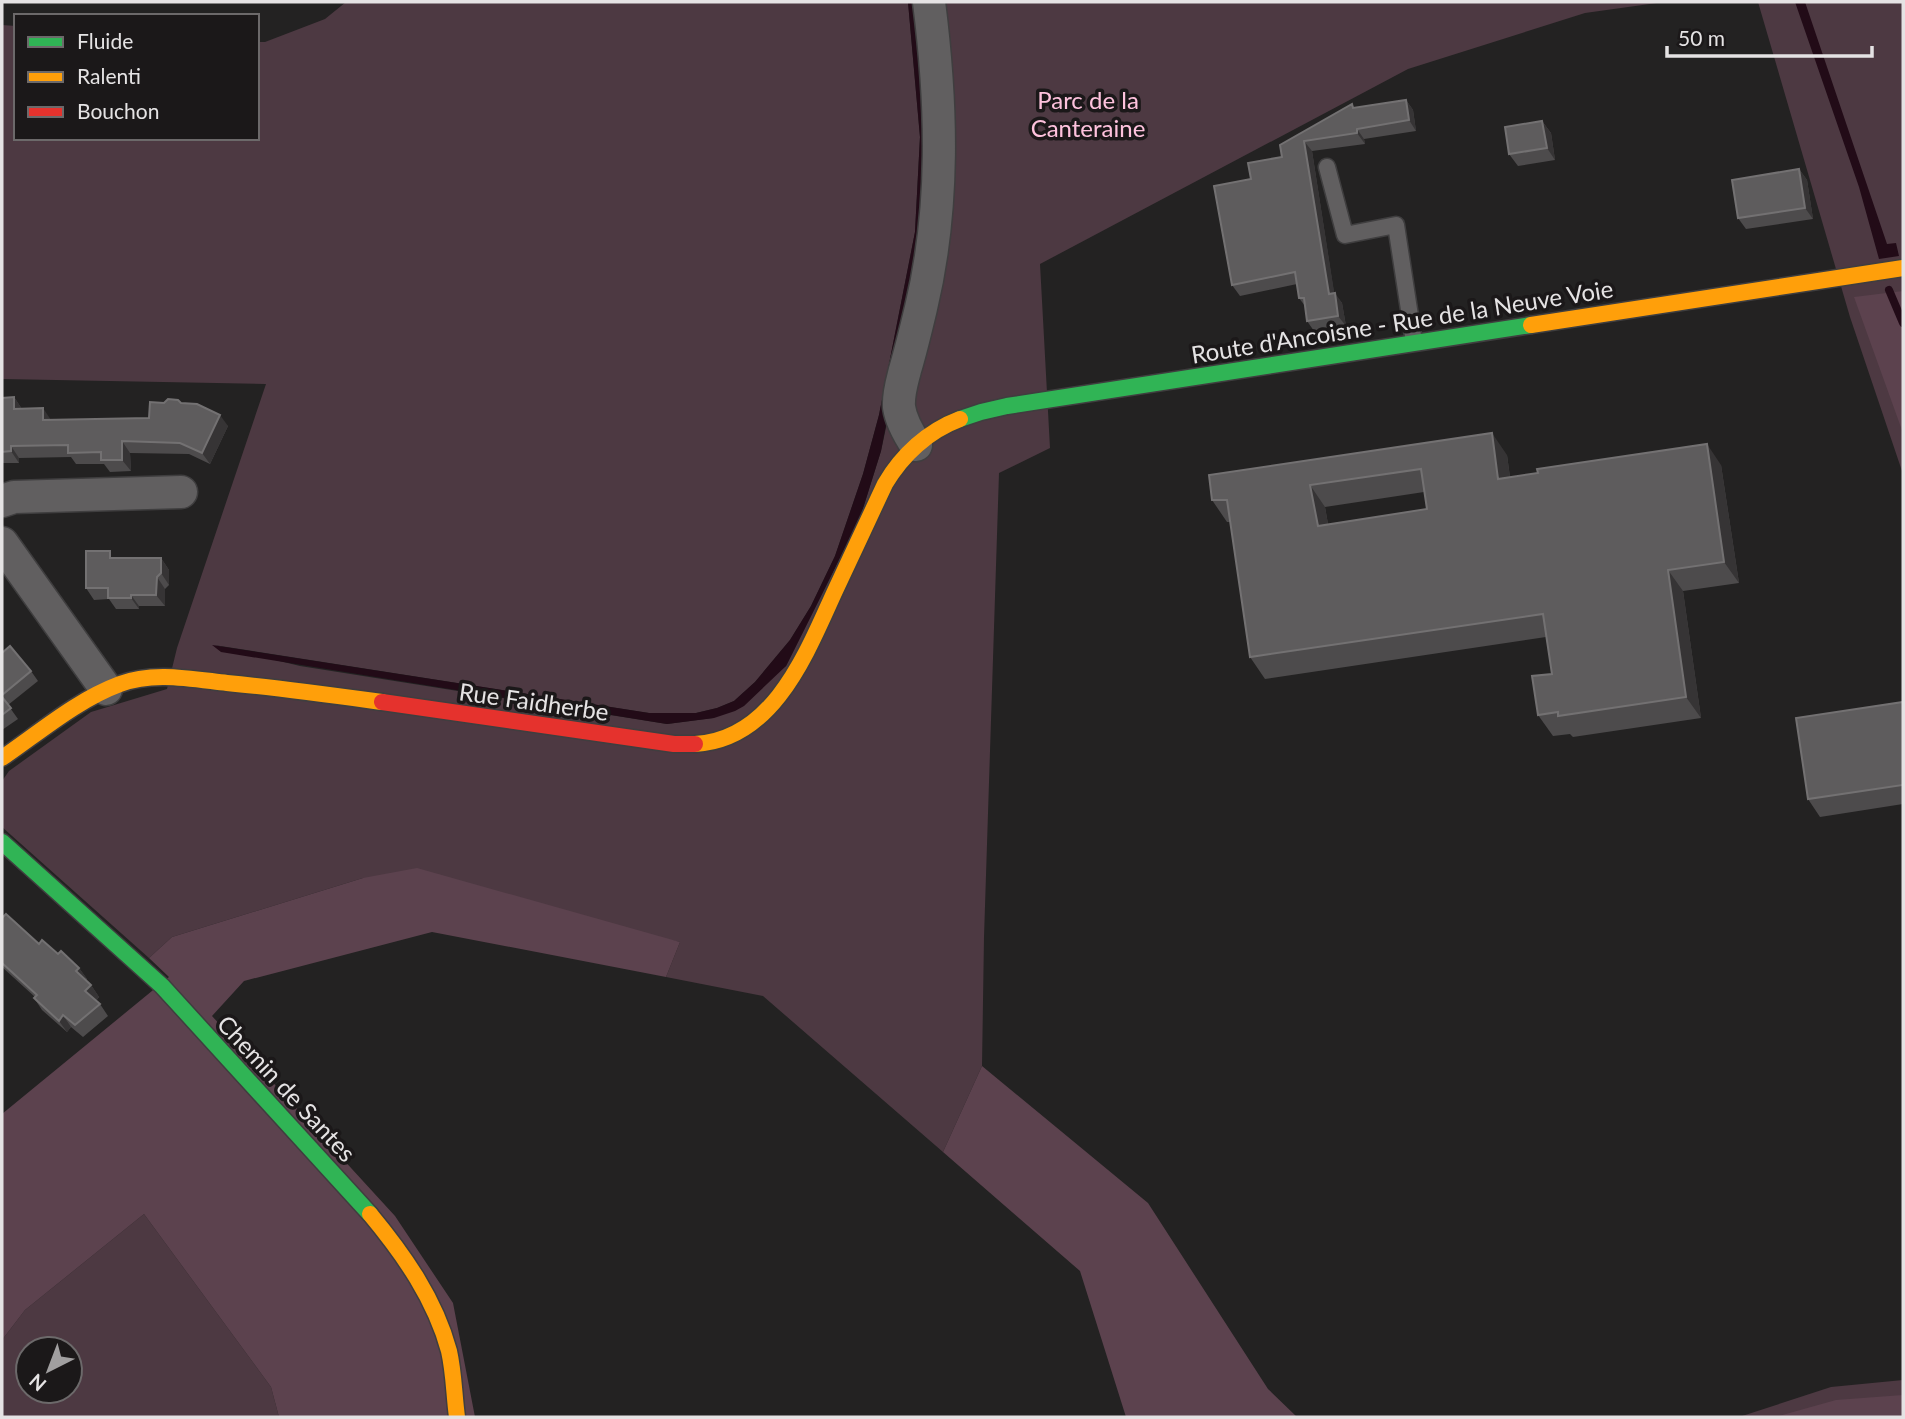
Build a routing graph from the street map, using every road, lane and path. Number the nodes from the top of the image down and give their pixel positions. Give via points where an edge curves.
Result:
1 (929, 2) edge
2 (1327, 167) dead end
3 (1903, 268) edge
4 (1414, 342) junction
5 (916, 445) junction
6 (181, 492) dead end
7 (2, 501) edge
8 (2, 543) edge
9 (106, 689) junction
10 (2, 758) edge
11 (2, 842) edge
12 (457, 1417) edge

1 - 5 street via 939,107 937,202 924,297 899,394 901,419
2 - 4 lane via 1345,235 1396,225
3 - 4 street, Route d'Ancoisne - Rue de la Neuve Voie
4 - 5 street, Route d'Ancoisne - Rue de la Neuve Voie via 1007,406 947,424
5 - 9 street, Rue Faidherbe via 885,484 799,666 756,721 726,738 674,744 204,680 150,677
6 - 7 street
8 - 9 street
9 - 10 street, Rue Faidherbe
11 - 12 street, Chemin de Santes via 162,986 389,1237 436,1313 449,1354

